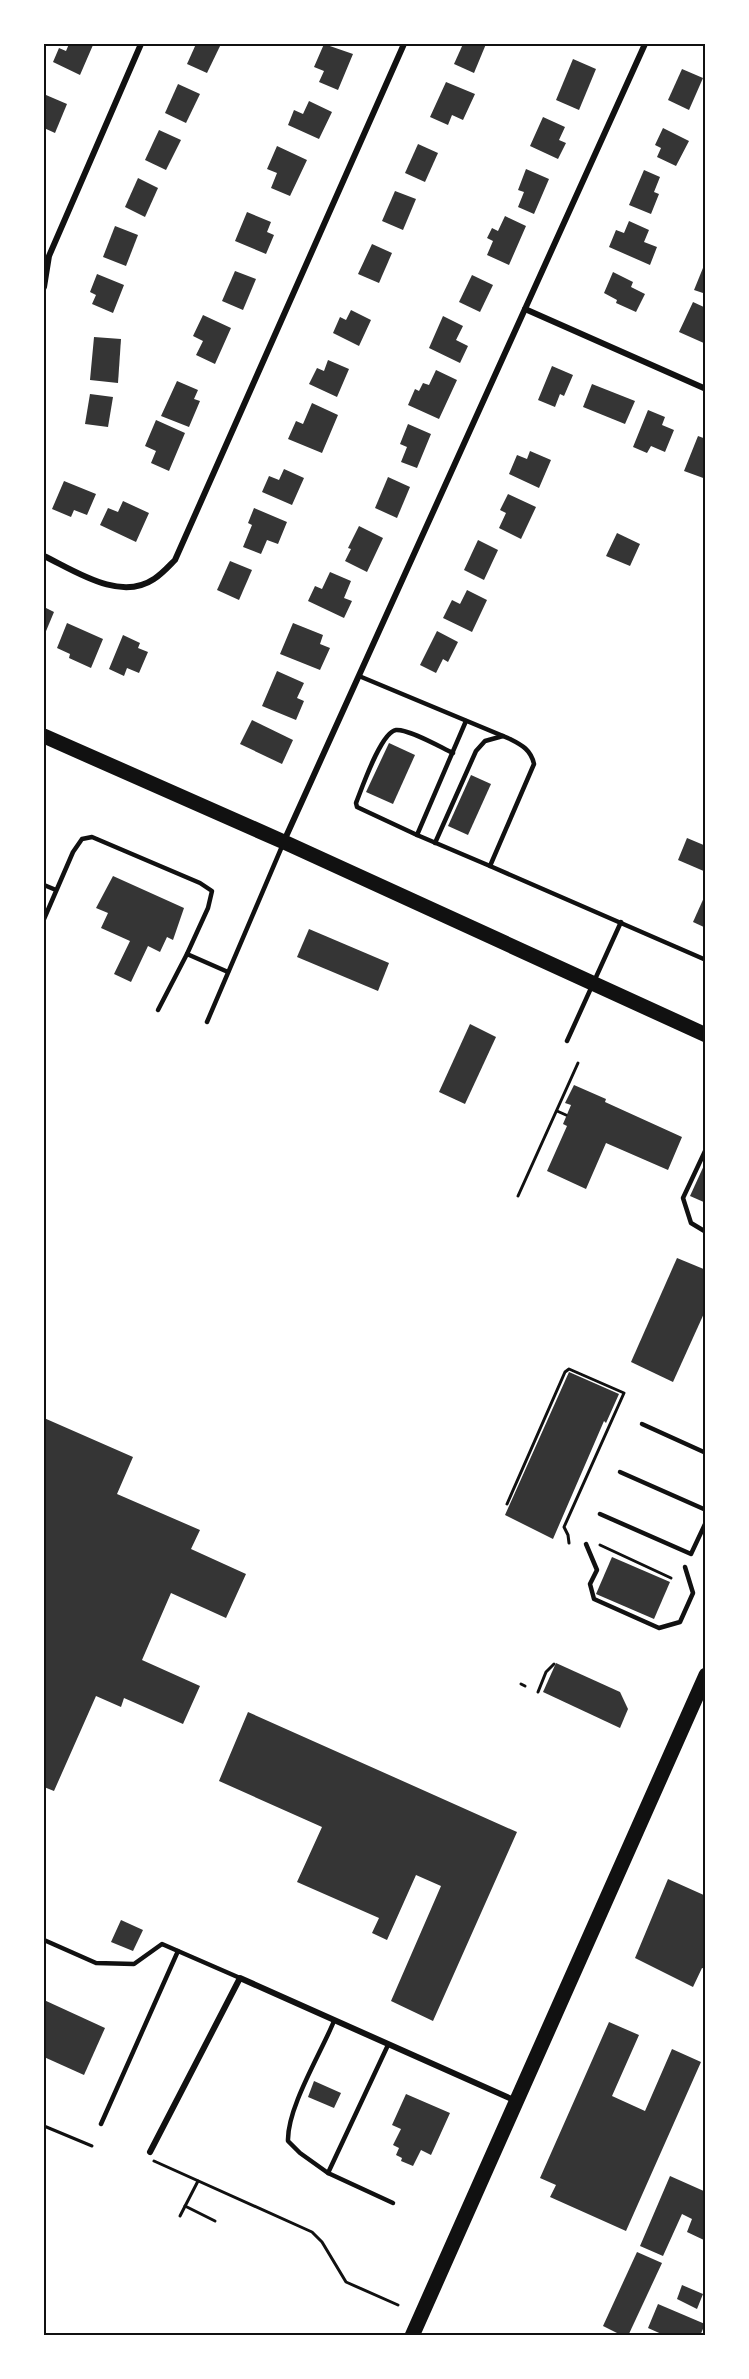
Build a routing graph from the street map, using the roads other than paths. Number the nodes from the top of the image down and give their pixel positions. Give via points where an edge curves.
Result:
1 (141, 44) edge
2 (404, 44) edge
3 (645, 44) edge
4 (44, 287) edge
5 (525, 309) junction
6 (705, 388) edge
7 (44, 556) edge
8 (359, 676) junction
9 (466, 721) junction
10 (44, 736) edge
11 (503, 736) junction
12 (453, 753) junction
13 (417, 835) junction
14 (284, 842) junction
15 (435, 843) junction
16 (490, 866) junction
17 (44, 885) edge
18 (56, 890) junction
19 (44, 919) edge
20 (621, 922) junction
21 (187, 954) junction
22 (705, 960) edge
23 (228, 972) junction
24 (593, 983) junction
25 (158, 1010) dead end
26 (207, 1022) dead end
27 (705, 1035) edge
28 (567, 1041) dead end
29 (705, 1149) edge
30 (705, 1232) edge
31 (642, 1424) dead end
32 (705, 1453) edge
33 (620, 1472) dead end
34 (705, 1510) edge
35 (600, 1514) dead end
36 (705, 1522) edge
37 (586, 1544) dead end
38 (685, 1567) dead end
39 (705, 1675) edge
40 (44, 1940) edge
41 (178, 1951) junction
42 (240, 1978) junction
43 (334, 2021) junction
44 (388, 2044) junction
45 (517, 2101) junction
46 (101, 2124) dead end
47 (148, 2155) road end
48 (328, 2173) junction
49 (393, 2203) dead end
50 (412, 2336) edge

1 - 4 street via 49,256
2 - 7 street via 176,560 153,580 125,588 94,580
3 - 5 street
5 - 6 street
5 - 8 street
8 - 9 lane
8 - 14 street
9 - 11 lane
9 - 12 lane
10 - 14 main road
11 - 15 lane via 485,741 476,752
11 - 16 lane via 528,750 534,764
12 - 13 lane
12 - 13 lane via 395,730 386,735 356,802 357,807
13 - 15 lane
14 - 23 lane
14 - 24 main road
15 - 16 lane
16 - 20 lane
17 - 18 lane
18 - 19 lane
18 - 21 lane via 73,852 82,839 92,837 200,883 212,891 211,898
20 - 22 lane
20 - 24 lane
21 - 23 lane
21 - 25 lane
23 - 26 lane
24 - 27 main road
24 - 28 lane
29 - 30 lane via 683,1198 692,1222
31 - 32 lane
33 - 34 lane
35 - 36 lane via 691,1554
37 - 38 lane via 597,1570 590,1584 594,1599 659,1628 680,1622 693,1593
39 - 45 main road
40 - 41 lane via 96,1963 134,1964 162,1944
41 - 42 lane
41 - 46 lane
42 - 43 street
42 - 47 street
43 - 44 street
43 - 48 lane via 288,2129 288,2141
44 - 45 street
44 - 48 lane
45 - 50 main road
48 - 49 lane

